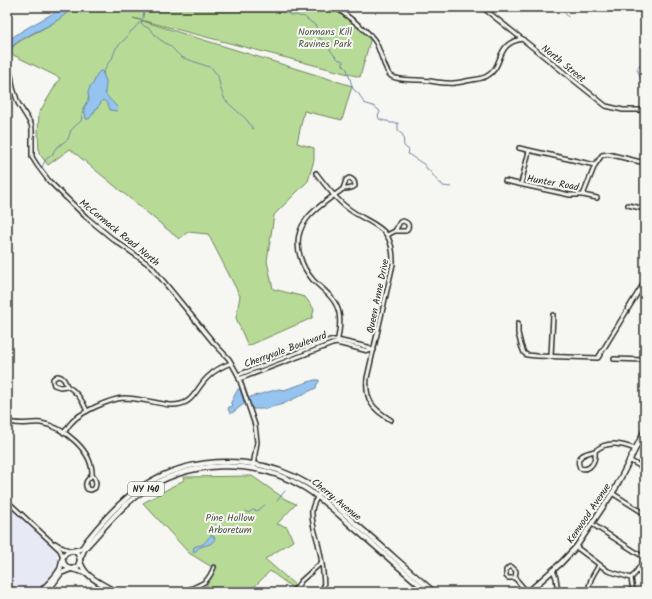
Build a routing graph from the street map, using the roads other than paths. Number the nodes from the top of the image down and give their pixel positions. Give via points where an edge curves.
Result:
1 (336, 7) edge
2 (482, 7) edge
3 (522, 39) junction
4 (7, 70) edge
5 (645, 110) edge
6 (518, 148) dead end
7 (529, 150) junction
8 (645, 163) edge
9 (595, 165) junction
10 (316, 173) dead end
11 (505, 181) dead end
12 (521, 184) junction
13 (343, 189) dead end
14 (583, 195) junction
15 (334, 196) junction
16 (597, 198) dead end
17 (628, 205) dead end
18 (645, 209) edge
19 (395, 231) junction
20 (387, 236) junction
21 (645, 281) edge
22 (553, 315) dead end
23 (518, 323) dead end
24 (337, 342) junction
25 (372, 350) junction
26 (551, 356) junction
27 (614, 359) dead end
28 (645, 360) edge
29 (230, 362) junction
30 (238, 377) junction
31 (67, 386) junction
32 (87, 411) junction
33 (391, 420) dead end
34 (7, 421) edge
35 (645, 430) edge
36 (64, 433) junction
37 (635, 449) junction
38 (595, 451) junction
39 (629, 460) junction
40 (254, 466) junction
41 (645, 469) edge
42 (92, 475) junction
43 (612, 493) junction
44 (319, 495) junction
45 (7, 501) edge
46 (645, 514) edge
47 (592, 524) junction
48 (50, 540) junction
49 (576, 547) junction
50 (73, 551) junction
51 (63, 558) junction
52 (645, 558) edge
53 (80, 560) junction
54 (321, 563) junction
55 (600, 565) junction
56 (214, 567) dead end
57 (71, 569) junction
58 (553, 570) junction
59 (86, 574) junction
60 (515, 578) dead end
61 (631, 578) junction
62 (40, 592) edge
63 (47, 592) edge
64 (116, 592) edge
65 (184, 592) edge
66 (293, 592) edge
67 (324, 592) edge
68 (428, 592) edge
69 (434, 592) edge
70 (528, 592) edge
71 (558, 592) edge
72 (589, 592) edge
73 (633, 592) edge

1 - 3 street via 374,38 388,73 402,80 448,84 483,78 495,68 506,46
2 - 3 street, North Street
3 - 5 street, North Street via 606,106 623,110
4 - 29 street, McCormack Road North via 11,75 18,104 31,124 32,157 44,176 91,221 151,266
6 - 7 street
7 - 9 street
7 - 12 street
8 - 9 street via 608,154 602,155
9 - 14 street
10 - 15 street, Queen Anne Drive
11 - 12 street, Hunter Road
12 - 14 street, Hunter Road via 570,195
13 - 15 street
14 - 16 street, Hunter Road
15 - 20 street, Queen Anne Drive via 352,211 382,229
15 - 24 street via 303,224 298,242 302,261 312,279 335,302 339,313
17 - 18 street
19 - 19 street via 400,222 408,223 406,231
19 - 20 street
20 - 25 street, Queen Anne Drive via 394,252 393,264
21 - 26 street via 598,358
22 - 26 street
23 - 26 street via 524,353 531,356
24 - 25 street, Queen Anne Drive via 368,347
24 - 30 street, Cherryvale Boulevard
25 - 33 street, Queen Anne Drive via 367,394 375,410
27 - 28 street
29 - 30 street, McCormack Road North
29 - 32 street via 209,375 196,394 182,404 170,405 126,398 111,400
30 - 40 street, McCormack Road North via 257,434
31 - 31 street via 54,385 54,379 60,376
31 - 32 street via 72,389
32 - 36 street via 70,423
34 - 36 street via 18,424 41,424
35 - 37 main road, Kenwood Avenue
36 - 42 street via 84,452
37 - 38 street via 618,444 603,446
37 - 39 main road, Kenwood Avenue
38 - 38 street via 580,457 578,466 583,469 589,467
39 - 41 street
39 - 43 main road, Kenwood Avenue
40 - 44 main road, Cherry Avenue / NY 140 via 268,467 286,473
40 - 50 main road, Cherry Avenue / NY 140 via 226,461 200,464 158,477 126,498 81,548
40 - 53 main road, Cherry Avenue / NY 140 via 201,468 177,474 154,484 119,510 86,548
42 - 42 street via 86,482 87,489 91,490 96,484
43 - 46 street
43 - 47 main road, Kenwood Avenue
44 - 54 street via 313,505 312,516
44 - 68 main road, Cherry Avenue / NY 140
44 - 69 main road, Cherry Avenue / NY 140
45 - 48 street
47 - 49 main road, Kenwood Avenue
47 - 52 street
48 - 50 street via 60,547
48 - 51 street via 60,550
49 - 55 street
49 - 58 main road, Kenwood Avenue
50 - 51 main road via 67,552
50 - 53 main road via 78,554
51 - 57 main road via 64,564
51 - 62 main road via 57,573
52 - 61 street
53 - 57 main road via 78,566
53 - 59 main road
54 - 66 street
54 - 67 street
55 - 61 street via 612,573
55 - 72 street via 590,580
56 - 65 street via 203,584
57 - 59 main road
57 - 63 main road via 61,573
58 - 70 main road, Kenwood Avenue
58 - 71 street
59 - 64 main road
60 - 70 street
61 - 73 street

